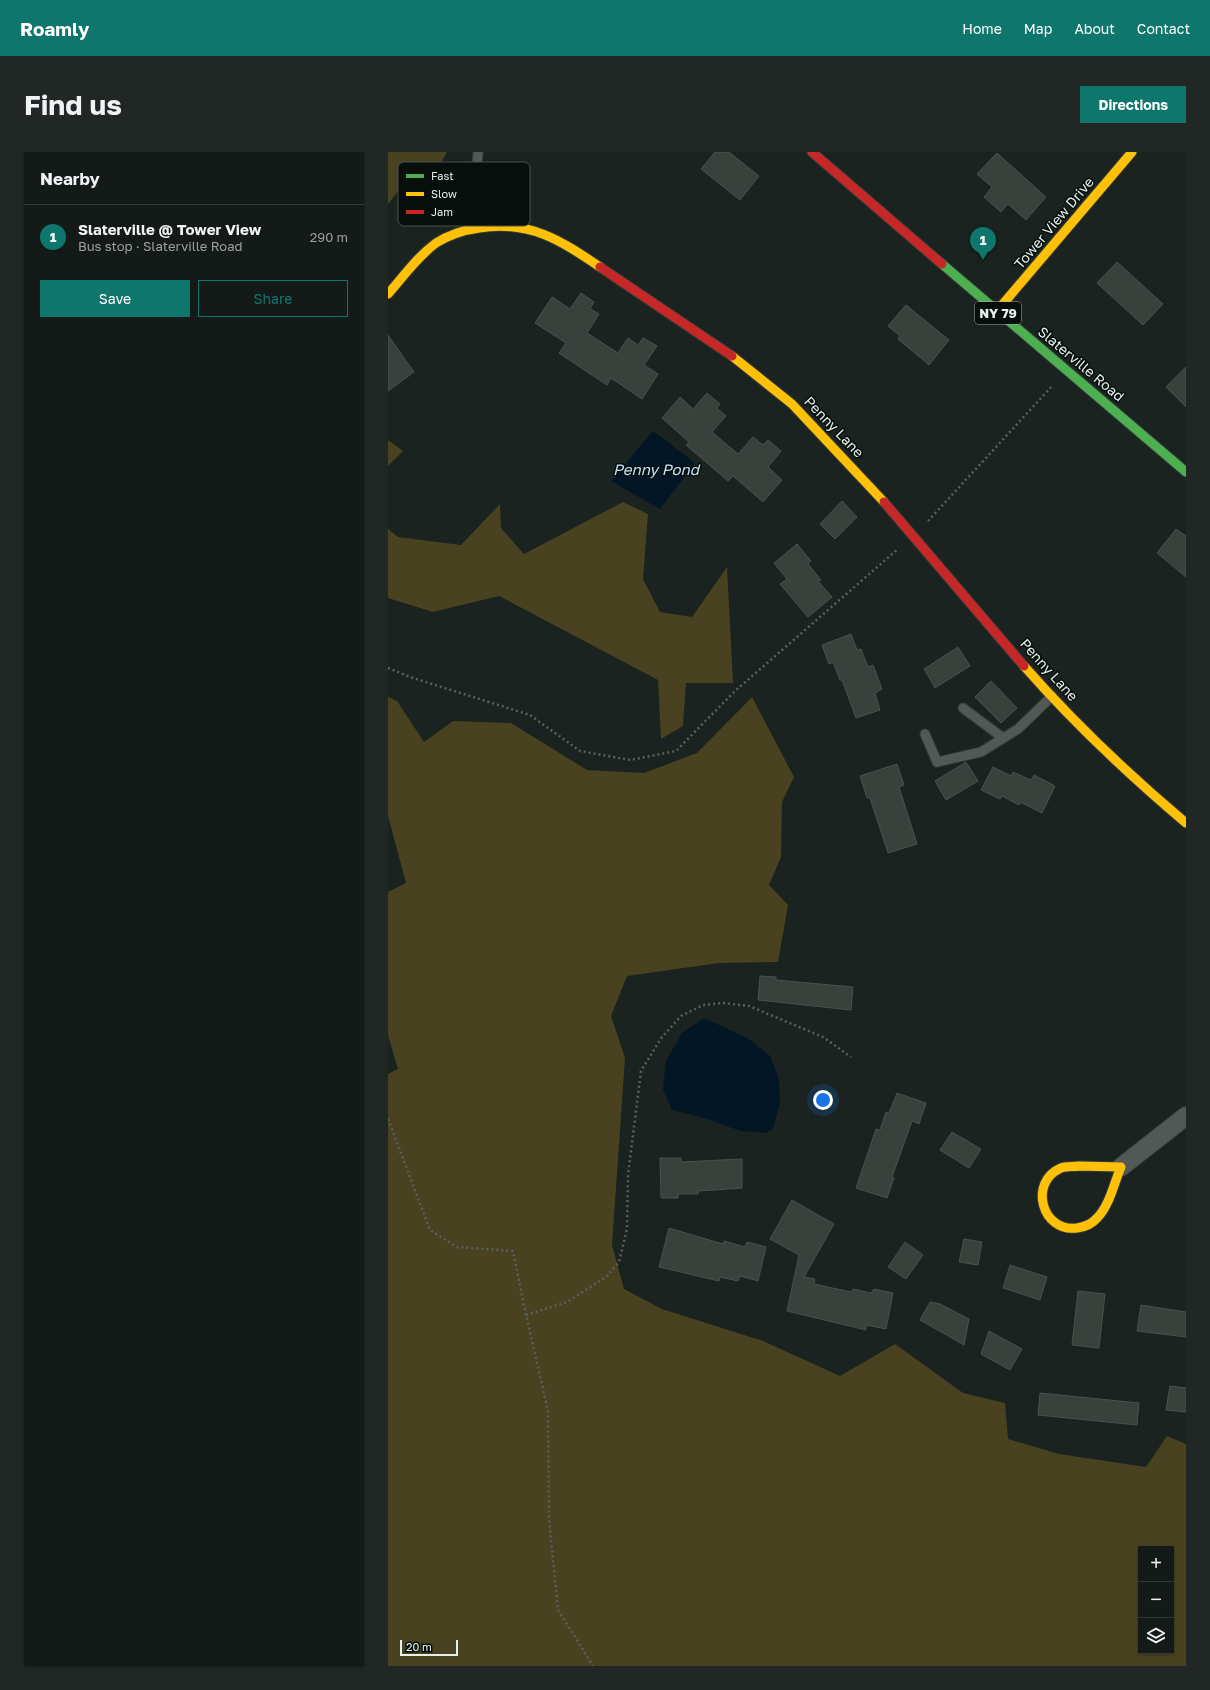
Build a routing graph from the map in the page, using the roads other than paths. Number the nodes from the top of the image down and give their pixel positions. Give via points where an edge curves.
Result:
1 (478, 152) edge
2 (812, 152) edge
3 (1132, 152) edge
4 (477, 162) edge
5 (473, 226) edge
6 (494, 226) edge
7 (510, 226) edge
8 (473, 229) junction
9 (388, 294) edge
10 (997, 311) junction
11 (1186, 472) edge
12 (1052, 696) junction
13 (963, 708) dead end
14 (925, 734) dead end
15 (1002, 738) junction
16 (1186, 823) edge
17 (1186, 1116) edge
18 (1121, 1167) junction

1 - 4 lane
2 - 10 main road, Slaterville Road / NY 79
3 - 10 main road, Tower View Drive
5 - 8 lane
6 - 8 main road, Penny Lane
7 - 12 main road, Penny Lane via 527,228 551,236 569,246 750,366 778,390 854,467
8 - 9 main road, Penny Lane via 450,236 428,250
10 - 11 main road, Slaterville Road / NY 79
12 - 15 lane via 1018,729
12 - 16 main road, Penny Lane via 1105,752
13 - 15 lane
14 - 15 lane via 937,762 980,752
17 - 18 street
18 - 18 main road via 1060,1168 1050,1175 1042,1187 1044,1213 1053,1223 1065,1229 1091,1224 1100,1215

